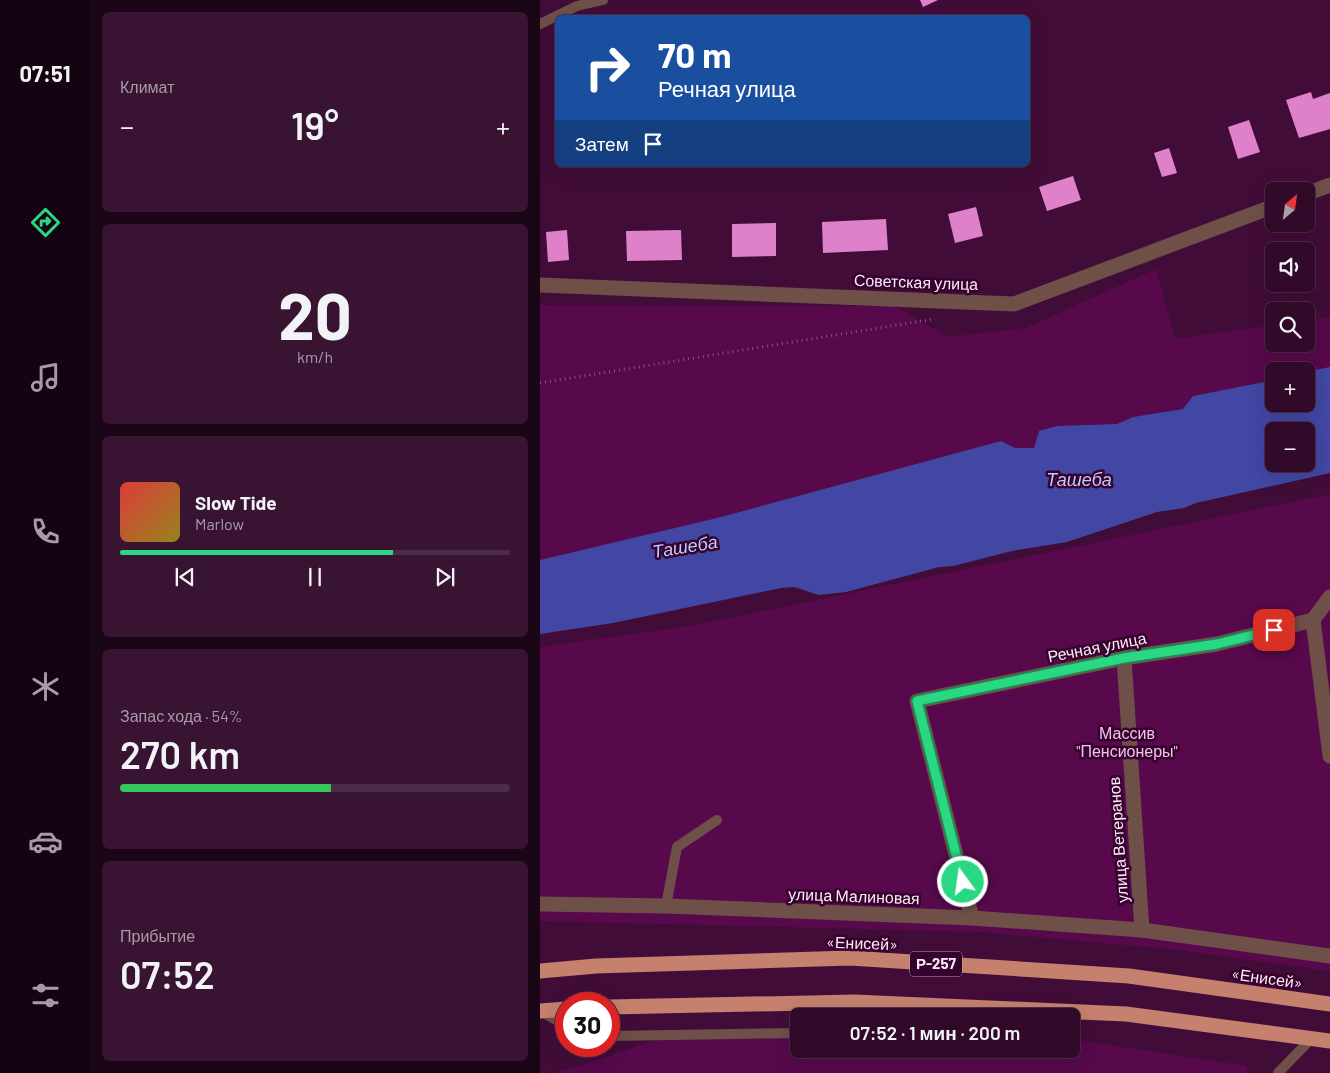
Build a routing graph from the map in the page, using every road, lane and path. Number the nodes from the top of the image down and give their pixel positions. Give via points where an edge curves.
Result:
1 (603, 0) edge
2 (558, 15) edge
3 (555, 17) edge
4 (540, 24) edge
5 (1330, 185) edge
6 (1315, 191) edge
7 (1265, 209) edge
8 (540, 286) edge
9 (940, 318) dead end
10 (540, 383) edge
11 (1330, 597) edge
12 (1312, 620) junction
13 (1124, 658) junction
14 (1330, 756) edge
15 (717, 820) dead end
16 (540, 904) edge
17 (666, 906) junction
18 (972, 918) junction
19 (1142, 930) junction
20 (1330, 956) edge
21 (540, 971) edge
22 (818, 1002) junction
23 (1330, 1004) edge
24 (620, 1007) edge
25 (814, 1008) edge
26 (555, 1010) edge
27 (540, 1011) edge
28 (555, 1020) edge
29 (790, 1033) edge
30 (620, 1036) edge
31 (1311, 1039) junction
32 (1330, 1041) edge
33 (1278, 1073) edge

1 - 2 lane via 577,6
3 - 4 lane
5 - 6 street
7 - 8 street, Советская улица via 1014,304
9 - 10 path
11 - 12 street
12 - 13 street, Речная улица via 1217,644
12 - 14 street
13 - 18 street, Речная улица via 917,701
13 - 19 street, улица Ветеранов
15 - 17 lane via 677,847
16 - 17 street, улица Малиновая
17 - 18 street, улица Малиновая
18 - 19 street, улица Малиновая
19 - 20 street, улица Малиновая
21 - 23 highway, «Енисей» / Р-257 via 596,966 850,958 1129,976
22 - 24 highway
22 - 25 lane
22 - 31 highway via 1126,1014
26 - 27 highway
27 - 28 lane
29 - 30 lane
31 - 32 highway
31 - 33 lane

